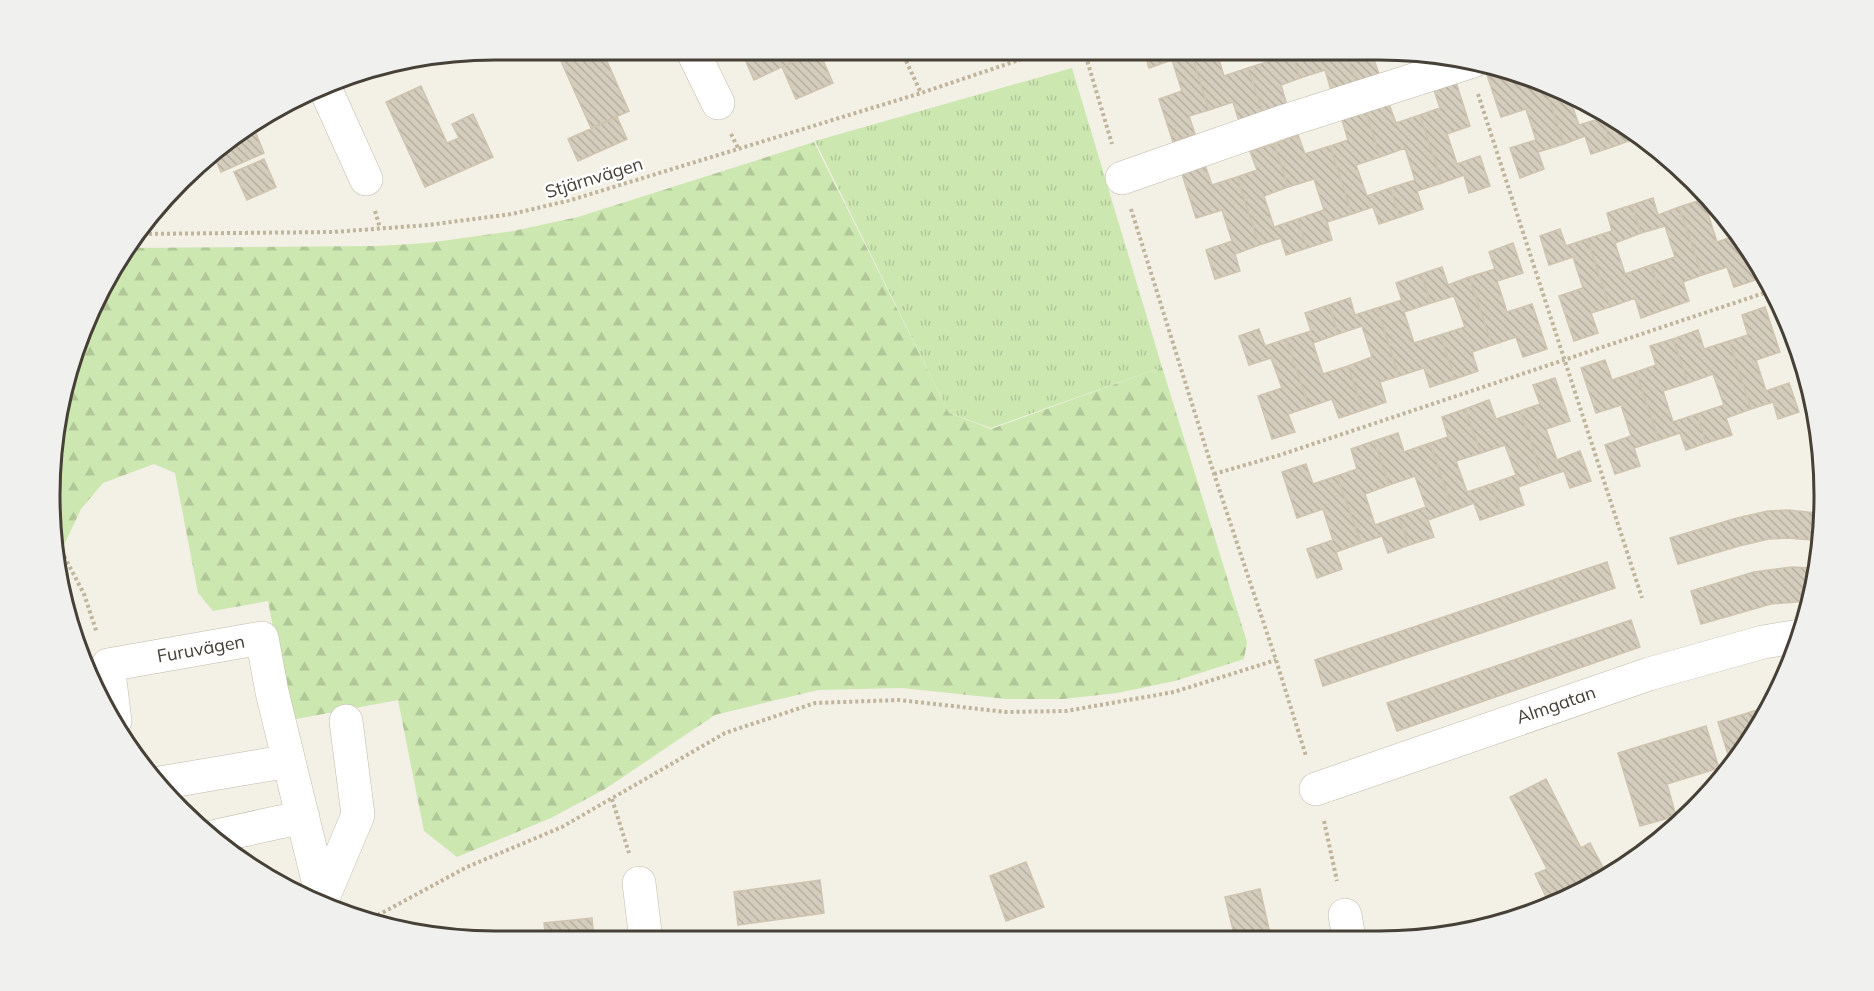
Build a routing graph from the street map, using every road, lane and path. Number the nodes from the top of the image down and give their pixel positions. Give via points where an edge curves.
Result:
1 (697, 60) edge
2 (906, 60) edge
3 (1019, 60) edge
4 (1087, 60) edge
5 (1454, 67) edge
6 (1472, 70) edge
7 (921, 93) junction
8 (328, 94) edge
9 (718, 103) dead end
10 (1122, 178) junction
11 (366, 179) dead end
12 (147, 234) edge
13 (1764, 293) edge
14 (1565, 358) junction
15 (1214, 474) junction
16 (65, 557) edge
17 (1642, 598) dead end
18 (1790, 638) edge
19 (1276, 660) junction
20 (108, 665) junction
21 (114, 705) edge
22 (346, 722) dead end
23 (289, 761) junction
24 (167, 782) edge
25 (1316, 789) junction
26 (612, 799) junction
27 (303, 817) junction
28 (223, 835) edge
29 (639, 883) joint
30 (322, 895) edge
31 (326, 897) edge
32 (379, 915) edge
33 (1347, 927) edge
34 (645, 931) edge

1 - 9 street
2 - 7 path
3 - 7 path, Stjärnvägen
4 - 10 path
5 - 10 street
6 - 14 path
7 - 12 path, Stjärnvägen via 571,200 512,214 333,232
8 - 11 street
10 - 15 path
13 - 14 path
14 - 15 path
14 - 17 path
15 - 19 path
16 - 20 path via 84,594
18 - 25 street, Almgatan via 1649,674
19 - 25 path
19 - 26 path via 1174,692 1066,711 1006,712 900,700 815,703 725,733
20 - 21 street
20 - 23 street, Furuvägen via 261,638
22 - 31 street, Furuvägen via 358,815
23 - 24 street
23 - 27 street, Furuvägen
25 - 33 path
26 - 29 path
26 - 32 path via 562,826 467,867
27 - 28 street
27 - 30 street, Furuvägen
29 - 34 street

